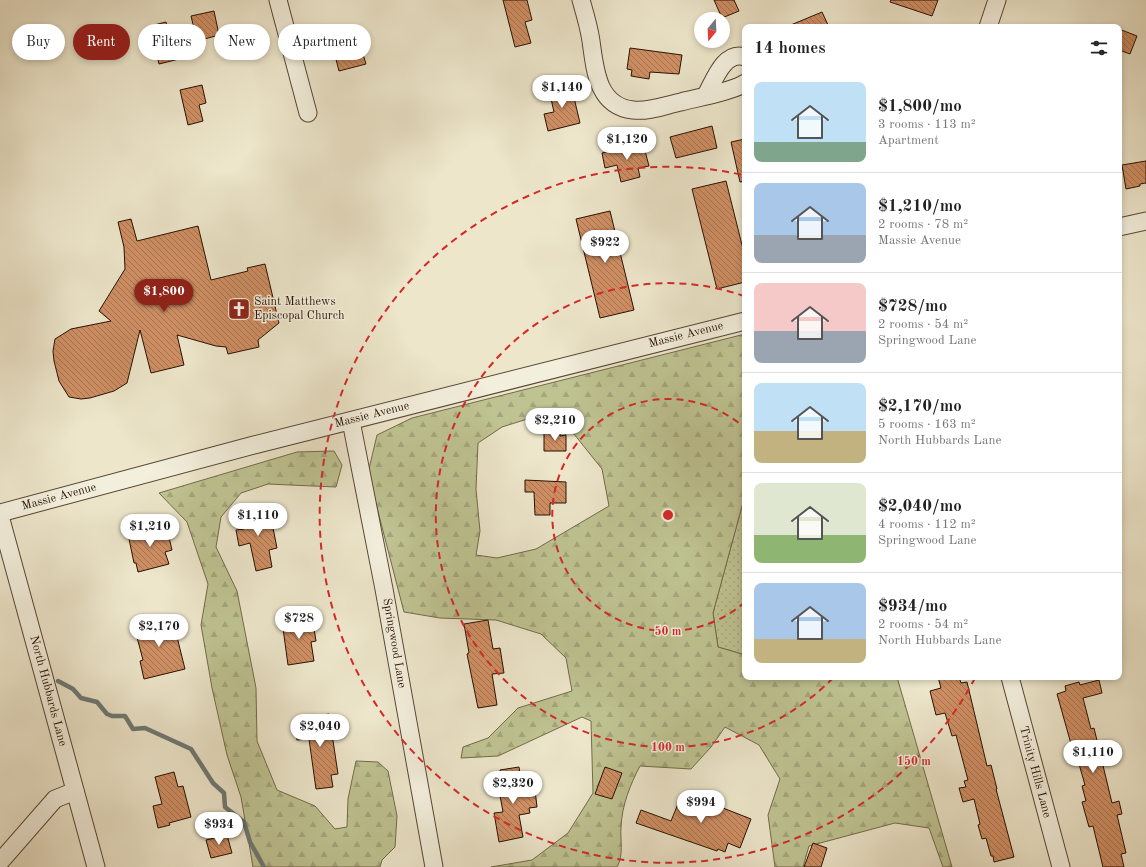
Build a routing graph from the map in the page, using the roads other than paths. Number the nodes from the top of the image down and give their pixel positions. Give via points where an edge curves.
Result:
1 (278, 0) edge
2 (581, 0) edge
3 (997, 0) edge
4 (989, 24) edge
5 (742, 57) edge
6 (742, 84) edge
7 (706, 95) junction
8 (308, 113) dead end
9 (1146, 221) edge
10 (1122, 226) edge
11 (742, 321) edge
12 (351, 420) junction
13 (0, 514) edge
14 (1011, 680) edge
15 (75, 791) junction
16 (0, 862) edge
17 (96, 867) edge
18 (434, 867) edge
19 (1061, 867) edge

1 - 8 street
2 - 7 street via 600,87 620,106 635,110 651,109
3 - 4 street
5 - 7 street via 729,59
6 - 7 street
9 - 10 street
11 - 12 street, Massie Avenue
12 - 13 street, Massie Avenue
12 - 18 street, Springwood Lane
13 - 15 street, North Hubbards Lane
14 - 19 street, Trinity Hills Lane
15 - 16 street via 55,799
15 - 17 street, North Hubbards Lane

